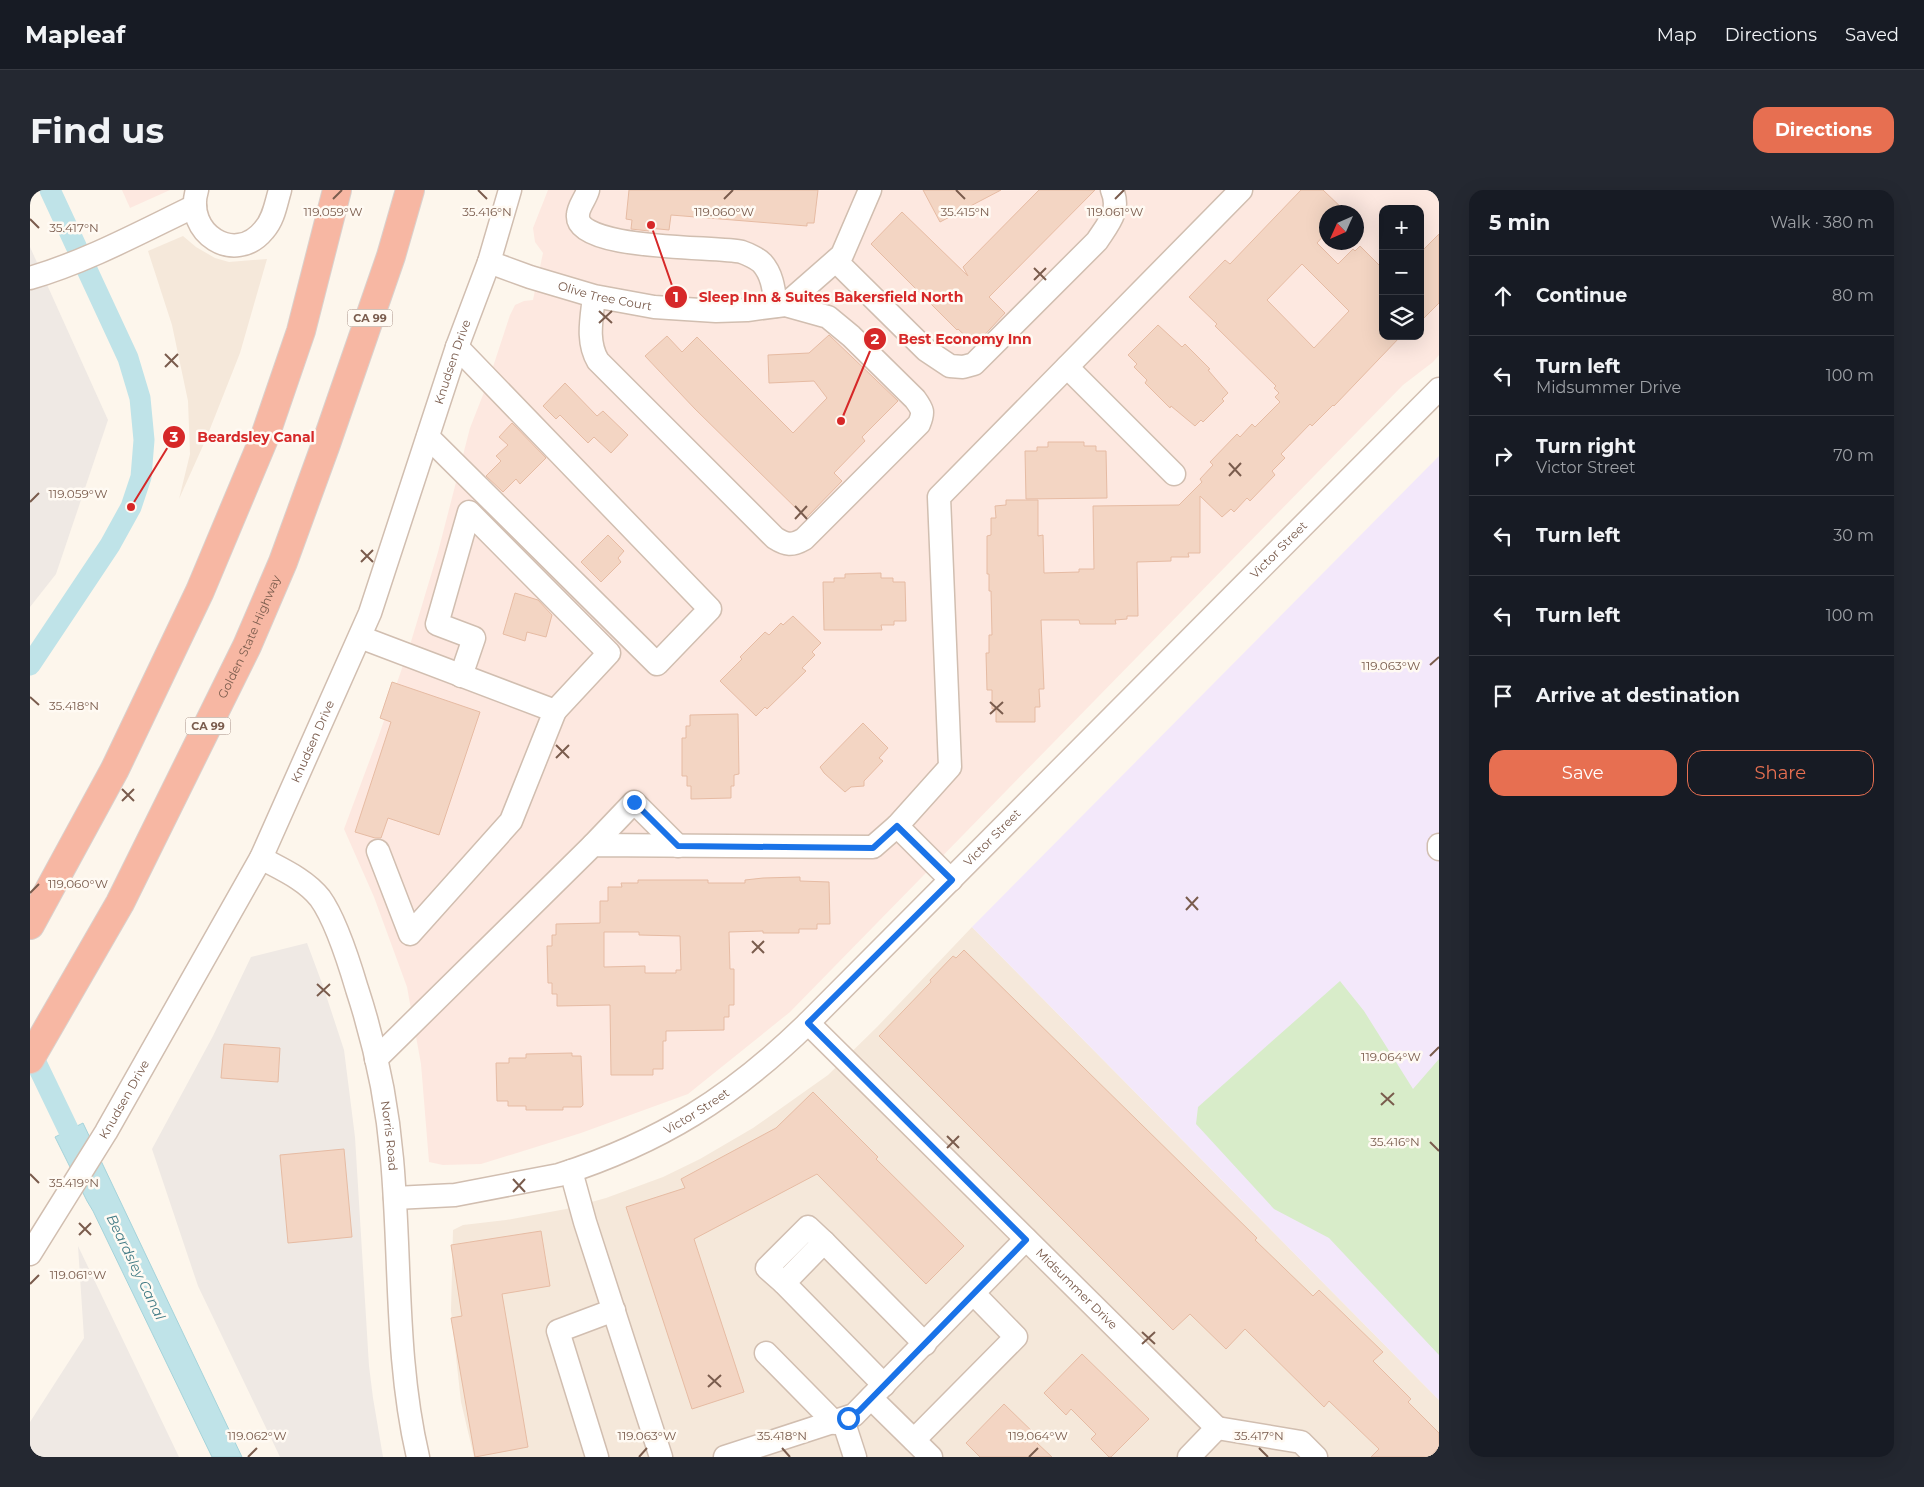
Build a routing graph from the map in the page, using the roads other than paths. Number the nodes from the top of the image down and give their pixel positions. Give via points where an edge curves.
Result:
1 (280, 190) edge
2 (337, 190) edge
3 (410, 190) edge
4 (510, 190) edge
5 (588, 190) edge
6 (870, 190) edge
7 (1112, 190) edge
8 (1241, 190) edge
9 (196, 198) edge
10 (836, 261) junction
11 (488, 262) junction
12 (30, 278) edge
13 (594, 296) junction
14 (781, 306) junction
15 (457, 347) junction
16 (1067, 367) junction
17 (1439, 389) edge
18 (428, 437) junction
19 (1174, 474) dead end
20 (360, 637) junction
21 (461, 676) junction
22 (555, 711) junction
23 (897, 826) junction
24 (593, 845) junction
25 (1439, 845) edge
26 (678, 846) junction
27 (1439, 848) edge
28 (378, 851) dead end
29 (261, 858) junction
30 (952, 880) junction
31 (30, 925) edge
32 (808, 1023) junction
33 (30, 1059) edge
34 (376, 1059) junction
35 (571, 1171) junction
36 (395, 1198) junction
37 (1026, 1240) junction
38 (30, 1254) edge
39 (974, 1294) junction
40 (614, 1310) junction
41 (924, 1344) junction
42 (766, 1353) dead end
43 (878, 1391) junction
44 (839, 1421) junction
45 (1217, 1428) junction
46 (914, 1440) junction
47 (418, 1457) edge
48 (597, 1457) edge
49 (661, 1457) edge
50 (724, 1457) edge
51 (855, 1457) edge
52 (931, 1457) edge
53 (1189, 1457) edge
54 (1316, 1457) edge

1 - 9 street via 272,218 264,230 251,241 237,246 223,244 202,228 197,219
2 - 31 highway via 301,331 257,454 200,591 115,769
3 - 33 highway, Golden State Highway / CA 99 via 391,256 326,444 248,646 120,903
4 - 11 street, Knudsen Drive
5 - 14 street via 578,214 579,223 590,233 621,241 743,252 762,263 771,277
6 - 10 street via 842,255
7 - 10 street via 1114,217 1097,240 974,364 963,367 950,366 926,350
8 - 16 street
9 - 12 street via 100,252
10 - 14 street
11 - 13 street, Olive Tree Court
11 - 15 street, Knudsen Drive
13 - 14 street, Olive Tree Court via 654,307 716,311
13 - 14 street via 590,329 598,361 775,538 784,544 795,544 804,540 919,424 922,409 851,336 828,317
15 - 18 street, Knudsen Drive
15 - 18 street via 710,610 657,664
16 - 19 street
16 - 23 street via 939,497 950,767
17 - 30 street, Victor Street
18 - 20 street, Knudsen Drive
20 - 21 street
20 - 29 street, Knudsen Drive
21 - 22 street
21 - 22 street via 474,638 437,624 469,512 609,653
22 - 28 street via 511,821 410,934
23 - 26 street via 873,848
23 - 30 street
24 - 26 street
24 - 26 street via 634,802
24 - 34 street
25 - 27 street
29 - 34 street, Norris Road via 304,882 328,913 350,965
29 - 38 street, Knudsen Drive via 106,1132
30 - 32 street, Victor Street
32 - 35 street, Victor Street via 740,1084 700,1112 649,1140
32 - 37 street, Midsummer Drive
34 - 36 street, Norris Road via 384,1093
35 - 36 street, Victor Street via 454,1195
35 - 40 street
36 - 47 street, Norris Road via 403,1366
37 - 39 street
37 - 45 street, Midsummer Drive
39 - 41 street
39 - 46 street via 1016,1337
40 - 48 street via 558,1331
40 - 49 street
41 - 43 street
41 - 43 street via 824,1242 784,1283
42 - 44 street
43 - 44 street via 854,1415
43 - 46 street
44 - 50 street
44 - 51 street
45 - 53 street
45 - 54 street via 1301,1442
46 - 52 street

